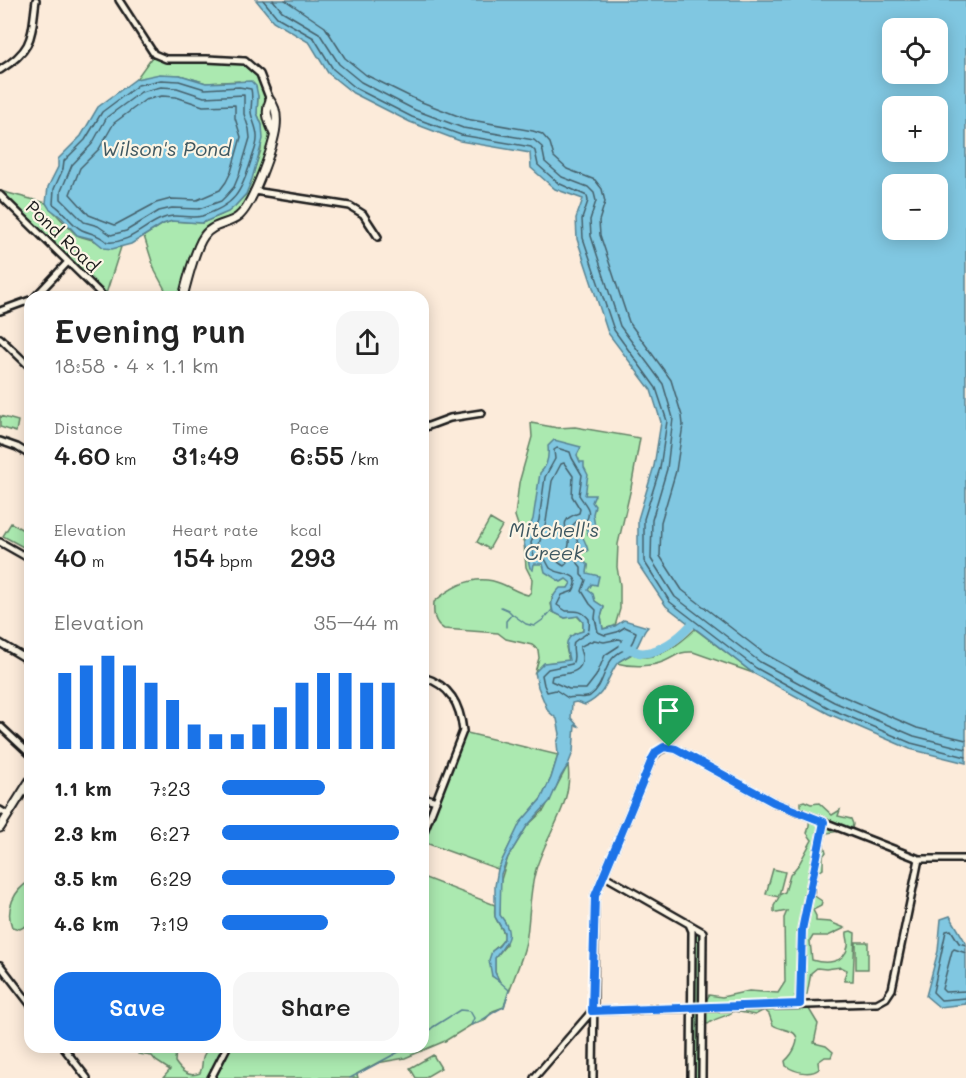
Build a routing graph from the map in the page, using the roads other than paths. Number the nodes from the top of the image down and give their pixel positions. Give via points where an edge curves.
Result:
1 (36, 0) edge
2 (119, 0) edge
3 (0, 70) edge
4 (270, 100) joint
5 (254, 191) junction
6 (0, 195) edge
7 (378, 237) dead end
8 (68, 262) junction
9 (41, 291) edge
10 (98, 291) edge
11 (185, 291) edge
12 (24, 302) edge
13 (0, 311) edge
14 (0, 338) edge
15 (24, 361) edge
16 (482, 413) dead end
17 (429, 426) edge
18 (0, 441) edge
19 (24, 451) edge
20 (0, 542) edge
21 (24, 556) edge
22 (0, 643) edge
23 (24, 658) edge
24 (429, 679) edge
25 (0, 726) edge
26 (24, 748) edge
27 (24, 790) edge
28 (429, 799) edge
29 (436, 801) junction
30 (0, 810) edge
31 (8, 815) junction
32 (429, 819) edge
33 (824, 822) junction
34 (0, 828) edge
35 (919, 859) junction
36 (966, 859) edge
37 (603, 875) junction
38 (688, 923) junction
39 (0, 965) edge
40 (24, 996) edge
41 (800, 1004) junction
42 (691, 1008) junction
43 (702, 1008) junction
44 (592, 1011) junction
45 (68, 1053) edge
46 (224, 1053) edge
47 (87, 1078) edge
48 (211, 1078) edge
49 (534, 1078) edge
50 (593, 1078) edge
51 (691, 1078) edge
52 (702, 1078) edge

1 - 3 street via 28,46
2 - 4 street via 154,54 166,59 245,62 260,74
4 - 5 main road via 276,115 272,147
5 - 7 street via 350,206 363,214
5 - 11 main road via 241,214 212,228 202,238
6 - 8 street, Pond Road
8 - 9 street
8 - 10 street, Pond Road
12 - 13 street
14 - 15 street
16 - 17 street
18 - 19 street
20 - 21 street
22 - 23 street
24 - 29 street via 453,696 463,731
25 - 26 street
27 - 31 main road
28 - 29 street
29 - 32 street
30 - 31 street
31 - 34 main road
33 - 35 street
33 - 37 street via 773,802 666,747 652,759
33 - 41 street via 802,930
35 - 36 street
35 - 41 street via 889,995 877,1003
37 - 38 street
37 - 44 street via 594,905
38 - 42 street via 692,931
38 - 43 street via 703,932
39 - 40 street
41 - 43 street
42 - 43 street
42 - 44 street
42 - 51 street
43 - 52 street
44 - 49 street
44 - 50 street
45 - 47 street
46 - 48 street

